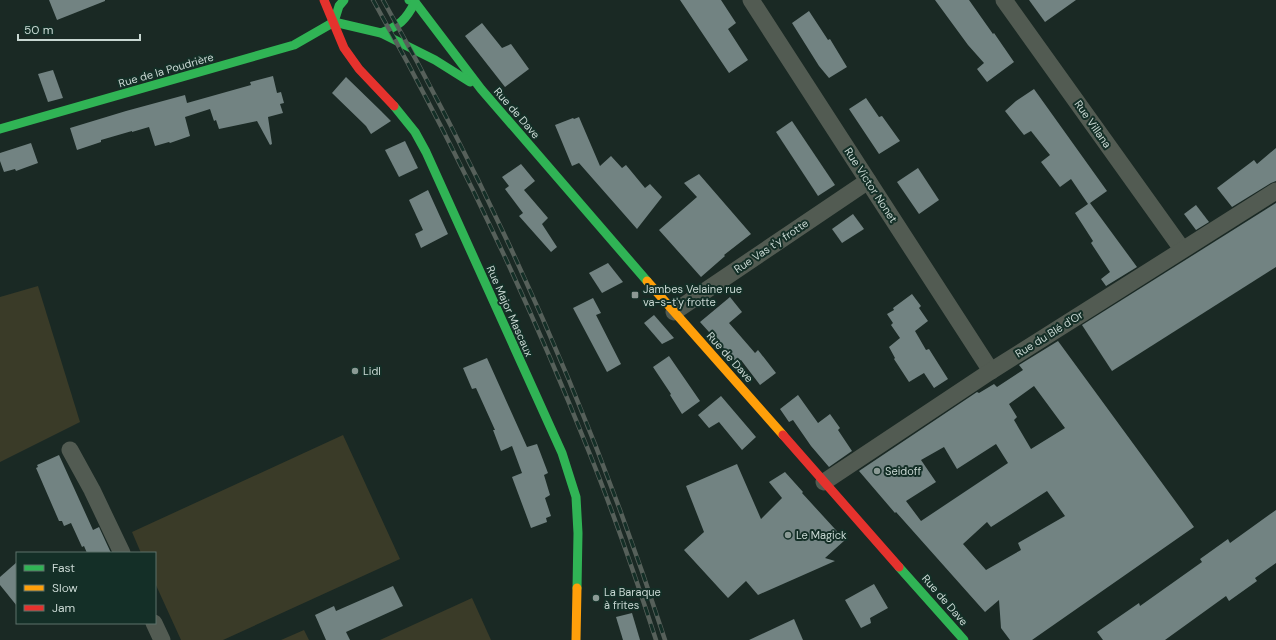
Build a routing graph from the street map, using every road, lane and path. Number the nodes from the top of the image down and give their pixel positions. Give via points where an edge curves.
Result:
1 (324, 0) edge
2 (344, 0) edge
3 (415, 0) edge
4 (751, 0) edge
5 (1004, 0) edge
6 (334, 22) junction
7 (381, 33) junction
8 (480, 89) junction
9 (0, 129) edge
10 (868, 181) junction
11 (1276, 191) edge
12 (1182, 249) junction
13 (674, 312) junction
14 (991, 371) junction
15 (70, 450) dead end
16 (824, 482) junction
17 (122, 552) edge
18 (154, 624) edge
19 (162, 640) edge
20 (576, 640) edge
21 (964, 640) edge

1 - 6 main road
2 - 6 main road via 339,6
3 - 7 main road via 403,22
3 - 8 main road, Rue de Dave
4 - 10 street, Rue Victor Nonet
5 - 12 street, Rue Villana
6 - 7 main road, Rue de Dave
6 - 9 main road, Rue de la Poudrière via 294,45
6 - 20 main road, Rue Major Mascaux via 344,48 359,69 398,110 426,152 562,453 576,497
7 - 8 main road, Rue de Dave via 434,60
8 - 13 main road, Rue de Dave
10 - 13 street, Rue Vas t'y frotte
10 - 14 street, Rue Victor Nonet
11 - 12 street, Rue du Blé d'Or
12 - 14 street, Rue du Blé d'Or
13 - 16 main road, Rue de Dave
14 - 16 street, Rue du Blé d'Or
15 - 17 street
16 - 21 main road, Rue de Dave
18 - 19 street

